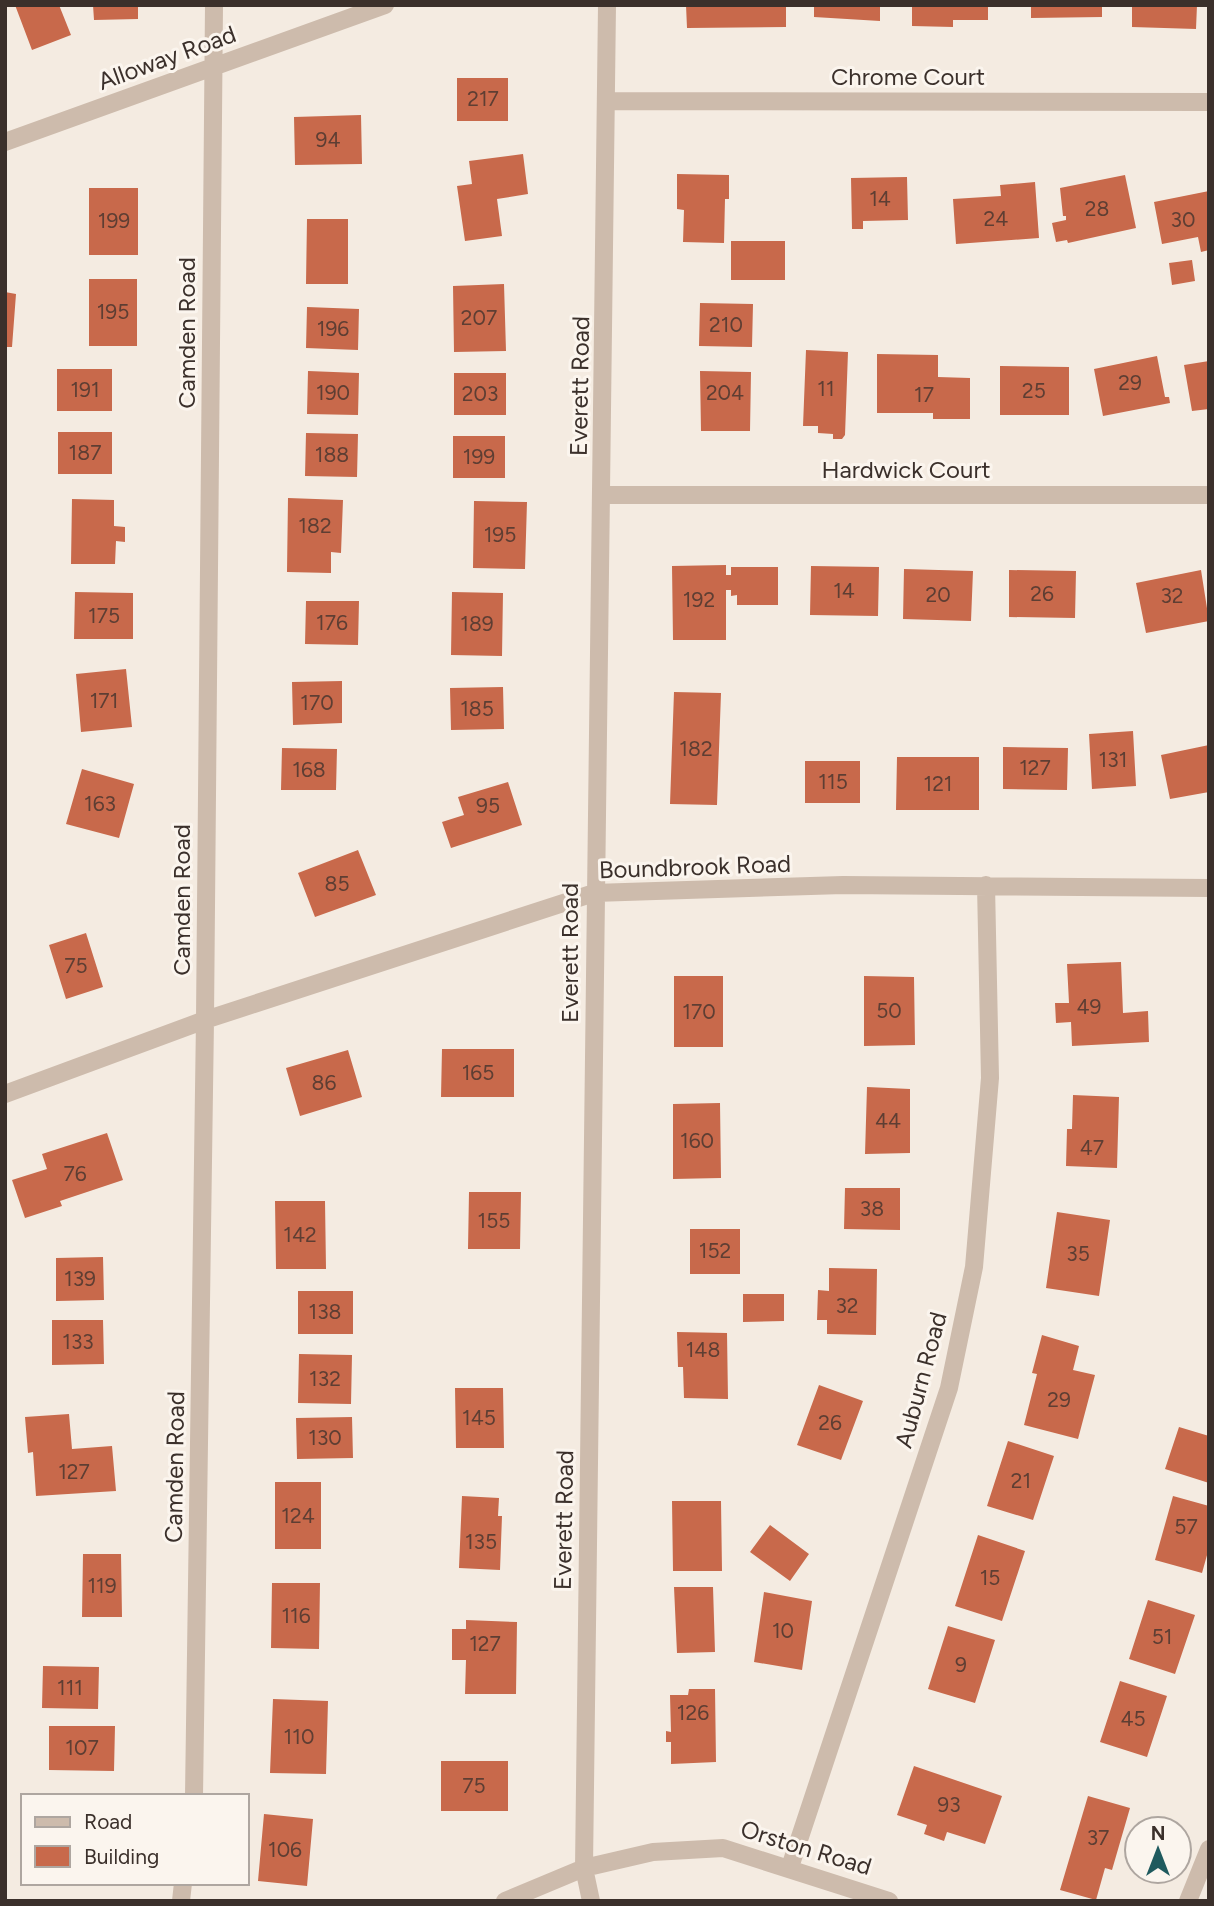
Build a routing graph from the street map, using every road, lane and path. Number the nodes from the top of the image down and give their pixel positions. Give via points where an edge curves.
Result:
1 (214, 5) edge
2 (385, 5) edge
3 (607, 5) edge
4 (213, 67) junction
5 (607, 101) junction
6 (1209, 102) edge
7 (5, 142) edge
8 (603, 495) junction
9 (1209, 495) edge
10 (986, 886) junction
11 (1209, 888) edge
12 (594, 893) junction
13 (205, 1020) junction
14 (5, 1094) edge
15 (194, 1794) edge
16 (1209, 1849) edge
17 (790, 1867) junction
18 (584, 1868) junction
19 (505, 1901) edge
20 (591, 1901) edge
21 (889, 1901) edge
22 (1188, 1901) edge

1 - 4 street, Camden Road
2 - 4 street, Alloway Road
3 - 5 street, Everett Road
4 - 7 street, Alloway Road
4 - 13 street, Camden Road
5 - 6 street, Chrome Court
5 - 8 street, Everett Road
8 - 9 street, Hardwick Court
8 - 12 street, Everett Road
10 - 11 street, Boundbrook Road
10 - 12 street, Boundbrook Road
10 - 17 street, Auburn Road via 990,1078 974,1267 949,1388
12 - 13 street, Boundbrook Road
12 - 18 street, Everett Road
13 - 14 street, Boundbrook Road
13 - 15 street, Camden Road
16 - 22 street
17 - 18 street, Orston Road via 723,1848 653,1852
17 - 21 street, Orston Road
18 - 19 street, Orston Road
18 - 20 street, Everett Road

